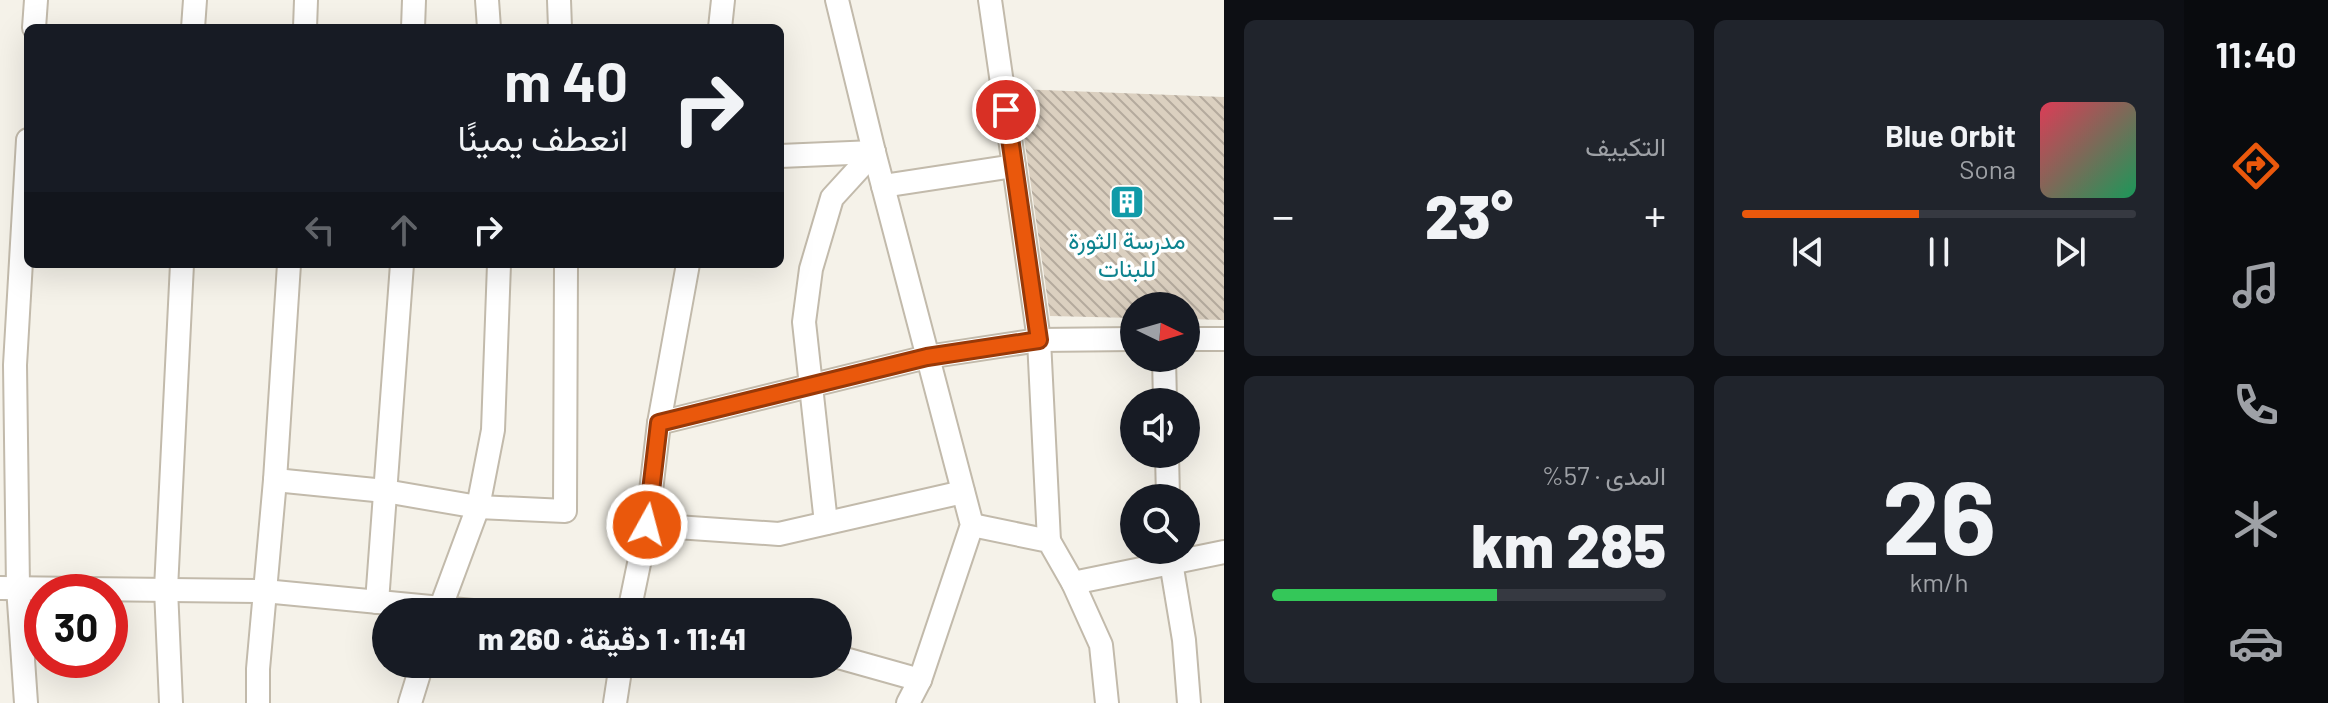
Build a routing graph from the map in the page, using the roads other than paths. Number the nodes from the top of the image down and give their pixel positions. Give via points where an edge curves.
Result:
1 (36, 0) edge
2 (195, 0) edge
3 (306, 0) edge
4 (414, 0) edge
5 (487, 0) edge
6 (559, 0) edge
7 (723, 0) edge
8 (837, 0) edge
9 (990, 0) edge
10 (34, 24) edge
11 (193, 24) edge
12 (305, 24) edge
13 (413, 24) edge
14 (489, 24) edge
15 (560, 24) edge
16 (720, 24) edge
17 (874, 152) junction
18 (784, 156) edge
19 (1014, 166) junction
20 (24, 185) edge
21 (883, 186) junction
22 (182, 268) edge
23 (289, 268) edge
24 (402, 268) edge
25 (499, 268) edge
26 (566, 268) edge
27 (687, 268) edge
28 (1120, 339) edge
29 (1200, 339) edge
30 (1224, 339) edge
31 (1039, 340) junction
32 (927, 357) junction
33 (8, 366) edge
34 (810, 385) junction
35 (659, 423) junction
36 (275, 480) junction
37 (385, 491) junction
38 (963, 492) junction
39 (478, 507) junction
40 (826, 523) junction
41 (647, 525) junction
42 (972, 525) junction
43 (1049, 541) junction
44 (1224, 552) edge
45 (1200, 554) edge
46 (1141, 564) edge
47 (1170, 564) edge
48 (1073, 583) junction
49 (9, 588) edge
50 (166, 589) junction
51 (264, 591) junction
52 (377, 598) edge
53 (444, 598) edge
54 (632, 598) edge
55 (372, 602) edge
56 (852, 661) edge
57 (418, 678) edge
58 (619, 678) edge
59 (920, 680) junction
60 (26, 703) edge
61 (171, 703) edge
62 (258, 703) edge
63 (410, 703) edge
64 (615, 703) edge
65 (908, 703) edge
66 (1107, 703) edge
67 (1189, 703) edge

1 - 10 street
2 - 11 street
3 - 12 street
4 - 13 street
5 - 14 street
6 - 15 street
7 - 16 street
8 - 17 street
9 - 19 street
17 - 18 street
17 - 21 street
17 - 34 street via 832,198 811,269 804,322
19 - 21 street
19 - 31 street
20 - 33 street
21 - 32 street
22 - 50 street
23 - 36 street
24 - 37 street
25 - 39 street via 493,430
26 - 39 street via 565,511
27 - 35 street
28 - 31 street
29 - 30 street
31 - 32 street
31 - 43 street
32 - 34 street
32 - 38 street
33 - 49 street
34 - 35 street
34 - 40 street
35 - 41 street
36 - 37 street
36 - 51 street
37 - 39 street
37 - 52 street
38 - 40 street
38 - 42 street
39 - 53 street
40 - 41 street via 779,534
41 - 54 street
42 - 43 street
42 - 59 street
43 - 48 street
44 - 45 street
46 - 48 street
47 - 67 street
48 - 66 street via 1101,645
49 - 50 street
49 - 60 street
50 - 51 street
50 - 61 street
51 - 55 street
51 - 62 street
56 - 59 street
57 - 63 street
58 - 64 street
59 - 65 street

